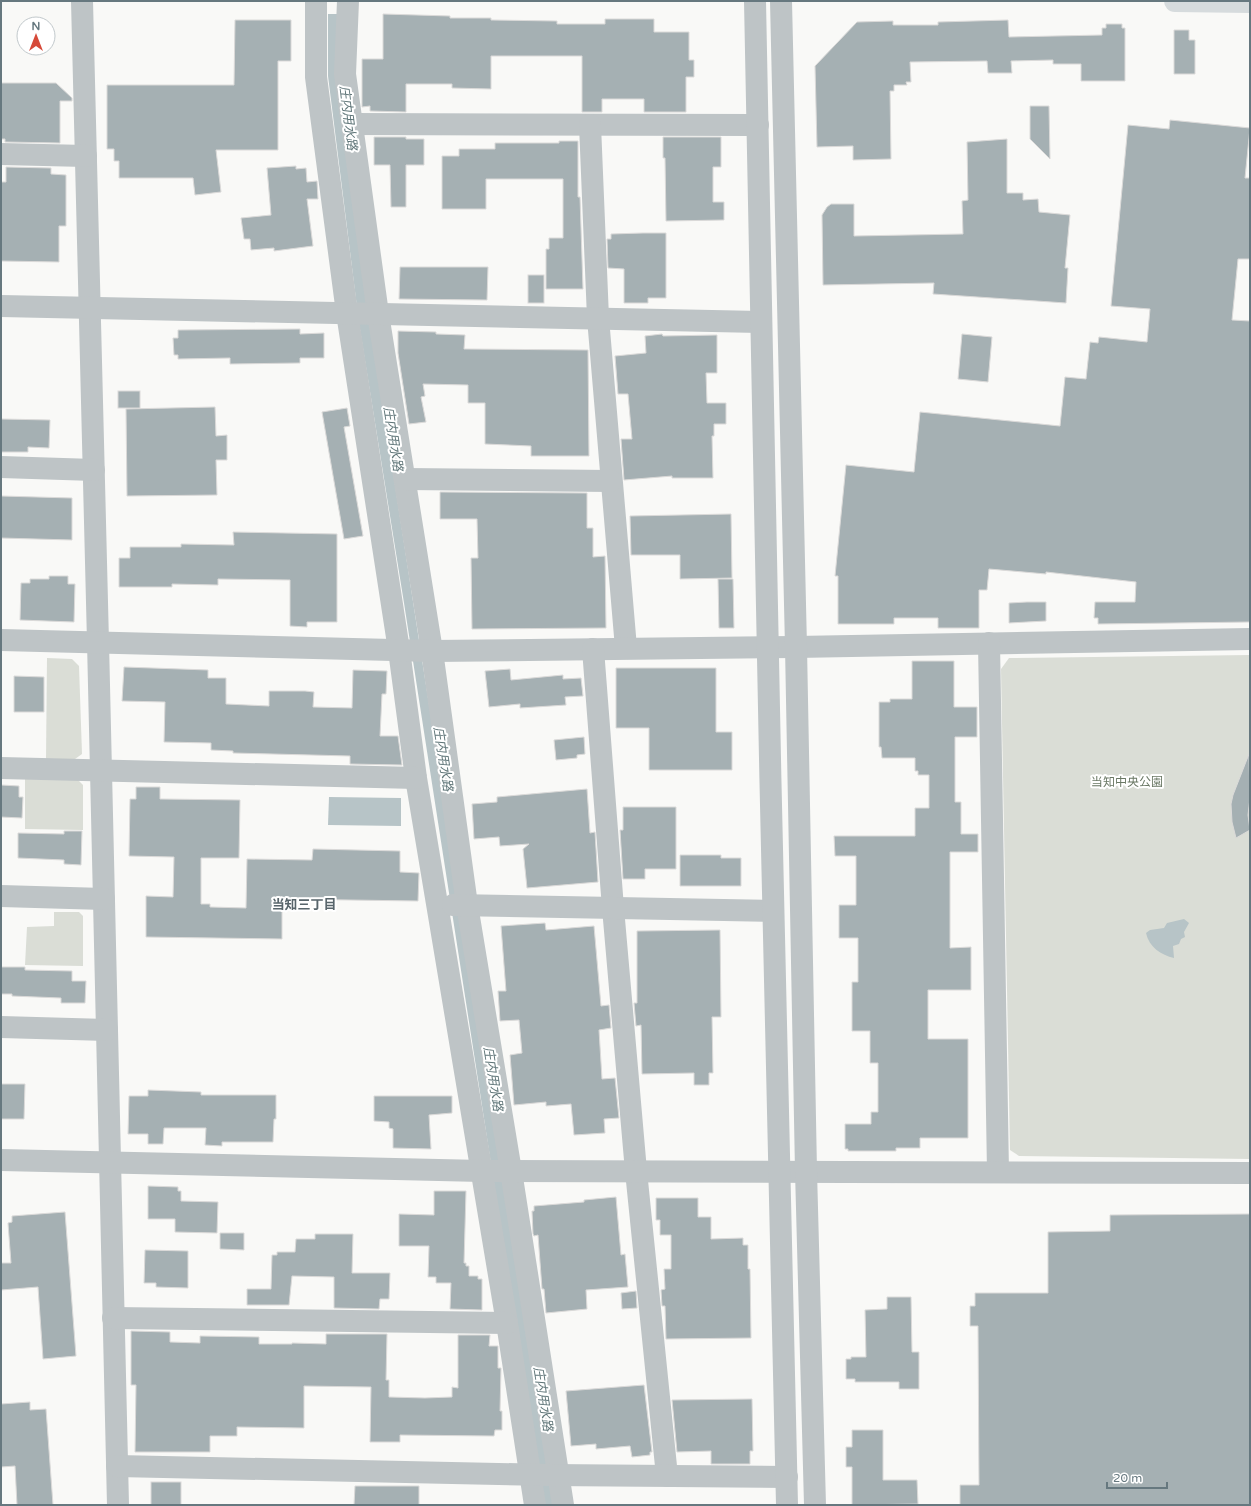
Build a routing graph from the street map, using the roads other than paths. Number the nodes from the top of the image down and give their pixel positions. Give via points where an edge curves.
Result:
1 (82, 1) edge
2 (316, 1) edge
3 (348, 1) edge
4 (755, 1) edge
5 (781, 1) edge
6 (1175, 1) edge
7 (1250, 2) edge
8 (352, 124) junction
9 (590, 125) junction
10 (758, 125) junction
11 (1, 154) edge
12 (86, 156) junction
13 (1, 306) edge
14 (90, 308) junction
15 (363, 314) junction
16 (598, 318) junction
17 (760, 322) junction
18 (1, 467) edge
19 (94, 470) junction
20 (405, 479) junction
21 (611, 481) junction
22 (1250, 639) edge
23 (1, 640) edge
24 (98, 642) junction
25 (989, 643) junction
26 (768, 646) junction
27 (796, 647) junction
28 (626, 648) junction
29 (593, 649) junction
30 (416, 650) junction
31 (1, 768) edge
32 (101, 770) junction
33 (416, 778) junction
34 (1, 896) edge
35 (104, 899) junction
36 (453, 905) junction
37 (613, 908) junction
38 (772, 911) junction
39 (1, 1027) edge
40 (107, 1030) junction
41 (1, 1160) edge
42 (110, 1163) junction
43 (496, 1171) junction
44 (636, 1171) junction
45 (778, 1171) junction
46 (806, 1171) junction
47 (998, 1172) junction
48 (1250, 1173) edge
49 (113, 1318) junction
50 (507, 1323) junction
51 (117, 1466) junction
52 (544, 1475) junction
53 (667, 1476) junction
54 (787, 1477) junction
55 (118, 1505) edge
56 (535, 1505) edge
57 (563, 1505) edge
58 (787, 1505) edge
59 (815, 1505) edge

1 - 12 street
2 - 15 street via 316,77
3 - 8 street via 345,74
4 - 10 street
5 - 27 street
6 - 7 main road
8 - 9 street
8 - 15 street
9 - 10 street
9 - 16 street
10 - 17 street
11 - 12 street
12 - 14 street
13 - 14 street
14 - 15 street
14 - 19 street
15 - 16 street
15 - 20 street
15 - 30 street
16 - 17 street
16 - 21 street
17 - 26 street
18 - 19 street
19 - 24 street
20 - 21 street
20 - 30 street
21 - 28 street
22 - 25 street
23 - 24 street
24 - 30 street
24 - 32 street
25 - 27 street
25 - 47 street
26 - 27 street
26 - 28 street
26 - 38 street
27 - 46 street
28 - 29 street
29 - 30 street
29 - 37 street
30 - 33 street
30 - 36 street
31 - 32 street
32 - 33 street
32 - 35 street
33 - 36 street
34 - 35 street
35 - 40 street
36 - 37 street
36 - 43 street
36 - 43 street
37 - 38 street
37 - 44 street
38 - 45 street
39 - 40 street
40 - 42 street
41 - 42 street
42 - 43 street
42 - 49 street
43 - 44 street
43 - 50 street
43 - 52 street
44 - 45 street
44 - 53 street
45 - 46 street
45 - 54 street
46 - 47 street
46 - 59 street
47 - 48 street
49 - 50 street
49 - 51 street
50 - 52 street
51 - 52 street
51 - 55 street
52 - 53 street
52 - 56 street
52 - 57 street
53 - 54 street
54 - 58 street

